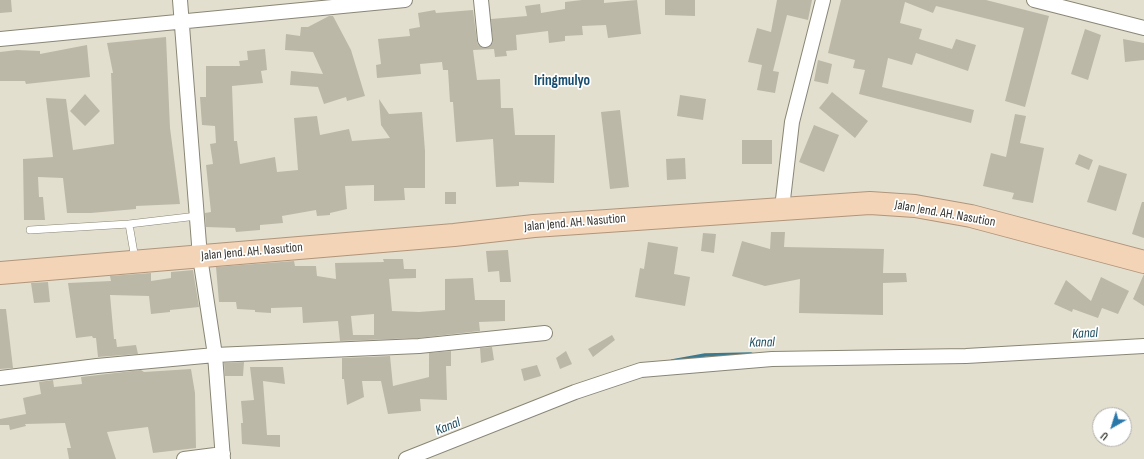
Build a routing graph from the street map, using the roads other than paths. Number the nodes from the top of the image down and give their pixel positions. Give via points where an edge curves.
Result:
1 (180, 0) edge
2 (404, 0) edge
3 (481, 0) edge
4 (823, 0) edge
5 (1034, 0) edge
6 (182, 22) junction
7 (1144, 28) edge
8 (0, 39) edge
9 (485, 40) dead end
10 (782, 208) junction
11 (196, 216) junction
12 (129, 224) junction
13 (30, 230) dead end
14 (200, 257) junction
15 (135, 261) junction
16 (1144, 262) edge
17 (0, 273) edge
18 (545, 333) dead end
19 (1144, 346) edge
20 (214, 355) junction
21 (0, 378) edge
22 (223, 456) edge
23 (184, 459) edge
24 (406, 459) edge

1 - 6 street
2 - 6 street
3 - 9 street
4 - 10 street via 792,122
5 - 7 street
6 - 8 street
6 - 11 street
10 - 14 highway, Jalan Jend. AH. Nasution via 534,226
10 - 16 highway, Jalan Jend. AH. Nasution via 870,202 915,206 1019,227
11 - 12 lane
11 - 14 street
12 - 13 lane
12 - 15 lane
14 - 15 highway, Jalan Jend. AH. Nasution
14 - 20 street
15 - 17 highway, Jalan Jend. AH. Nasution
18 - 20 street via 420,346
19 - 24 street via 966,356 772,359 641,370 575,392
20 - 21 street
20 - 22 street
22 - 23 street

